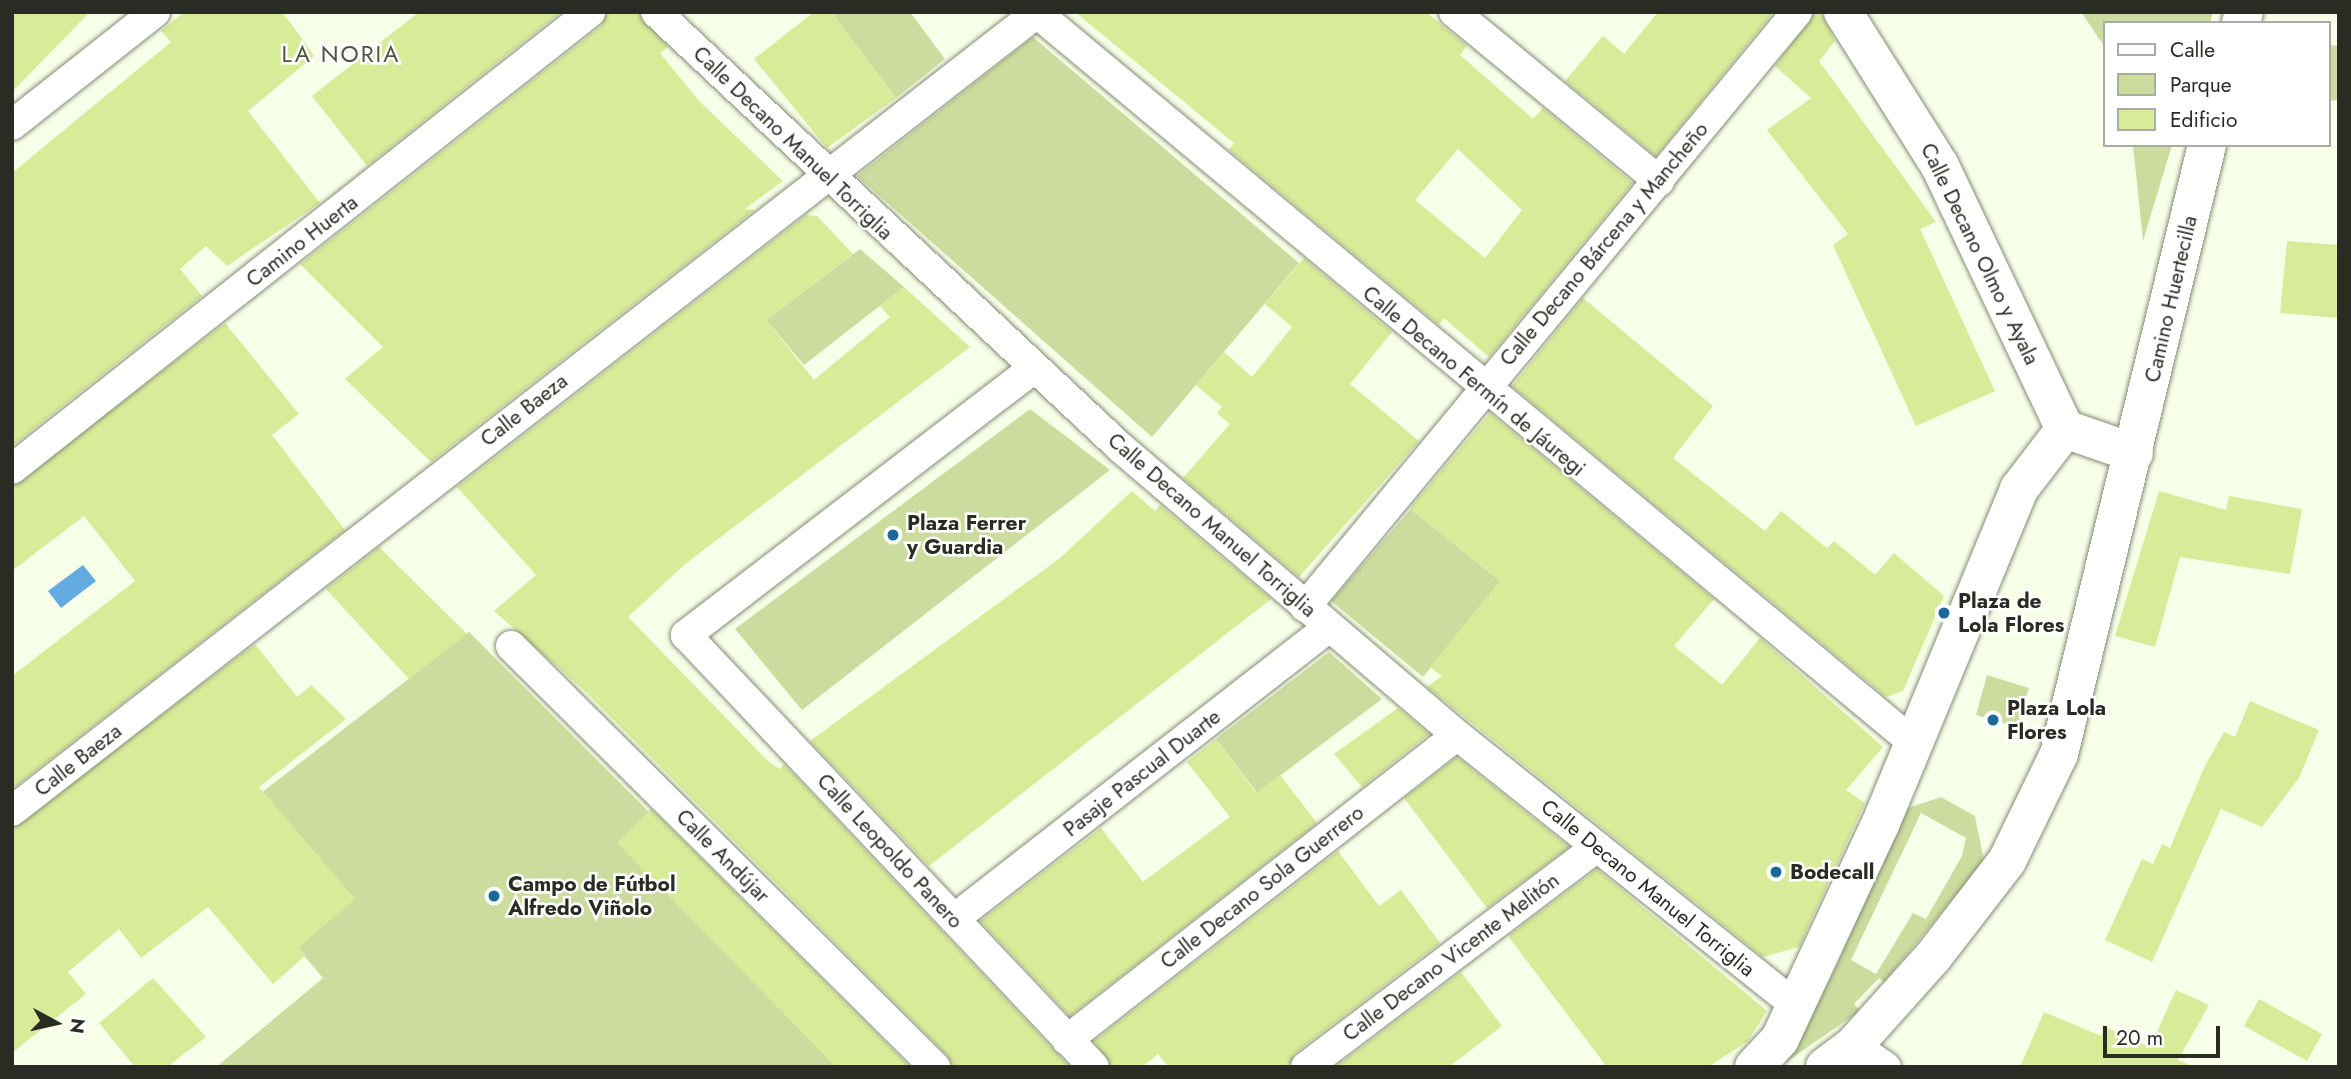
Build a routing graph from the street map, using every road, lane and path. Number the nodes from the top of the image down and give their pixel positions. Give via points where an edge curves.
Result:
1 (155, 12) edge
2 (590, 12) edge
3 (656, 12) edge
4 (1454, 12) edge
5 (1797, 12) edge
6 (1843, 12) edge
7 (1038, 13) edge
8 (12, 125) edge
9 (2207, 147) edge
10 (826, 177) junction
11 (1659, 181) junction
12 (1034, 368) junction
13 (1482, 388) junction
14 (2065, 429) junction
15 (2134, 453) junction
16 (12, 469) edge
17 (1305, 607) junction
18 (1329, 627) junction
19 (511, 646) dead end
20 (1457, 735) junction
21 (1915, 744) junction
22 (12, 811) edge
23 (1597, 847) junction
24 (954, 919) junction
25 (1796, 1006) junction
26 (1067, 1040) junction
27 (1839, 1056) edge
28 (936, 1067) edge
29 (1094, 1067) edge
30 (1306, 1067) edge
31 (1754, 1067) edge
32 (1886, 1067) edge

1 - 8 street
2 - 16 street, Camino Huerta
3 - 10 street, Calle Decano Manuel Torriglia
4 - 11 street
5 - 11 street, Calle Decano Bárcena y Mancheño
6 - 14 street, Calle Decano Olmo y Ayala via 1940,166
7 - 10 street, Calle Baeza
7 - 13 street, Calle Decano Fermín de Jáuregi
9 - 15 street, Camino Huertecilla
10 - 12 street, Calle Decano Manuel Torriglia
10 - 22 street, Calle Baeza
11 - 13 street, Calle Decano Bárcena y Mancheño
12 - 17 street, Calle Decano Manuel Torriglia
12 - 24 street, Calle Leopoldo Panero via 686,635
13 - 17 street, Calle Decano Bárcena y Mancheño
13 - 21 street, Calle Decano Fermín de Jáuregi
14 - 15 street
14 - 21 street via 2019,489
15 - 27 street via 2059,754 2007,861
17 - 18 street, Calle Decano Manuel Torriglia
18 - 20 street, Calle Decano Manuel Torriglia
18 - 24 street, Pasaje Pascual Duarte
19 - 28 street, Calle Andújar
20 - 23 street, Calle Decano Manuel Torriglia
20 - 26 street, Calle Decano Sola Guerrero
21 - 25 street
23 - 25 street, Calle Decano Manuel Torriglia
23 - 30 street, Calle Decano Vicente Melitón
24 - 26 street, Calle Leopoldo Panero
25 - 31 street via 1780,1039
26 - 29 street, Calle Leopoldo Panero
27 - 32 street

